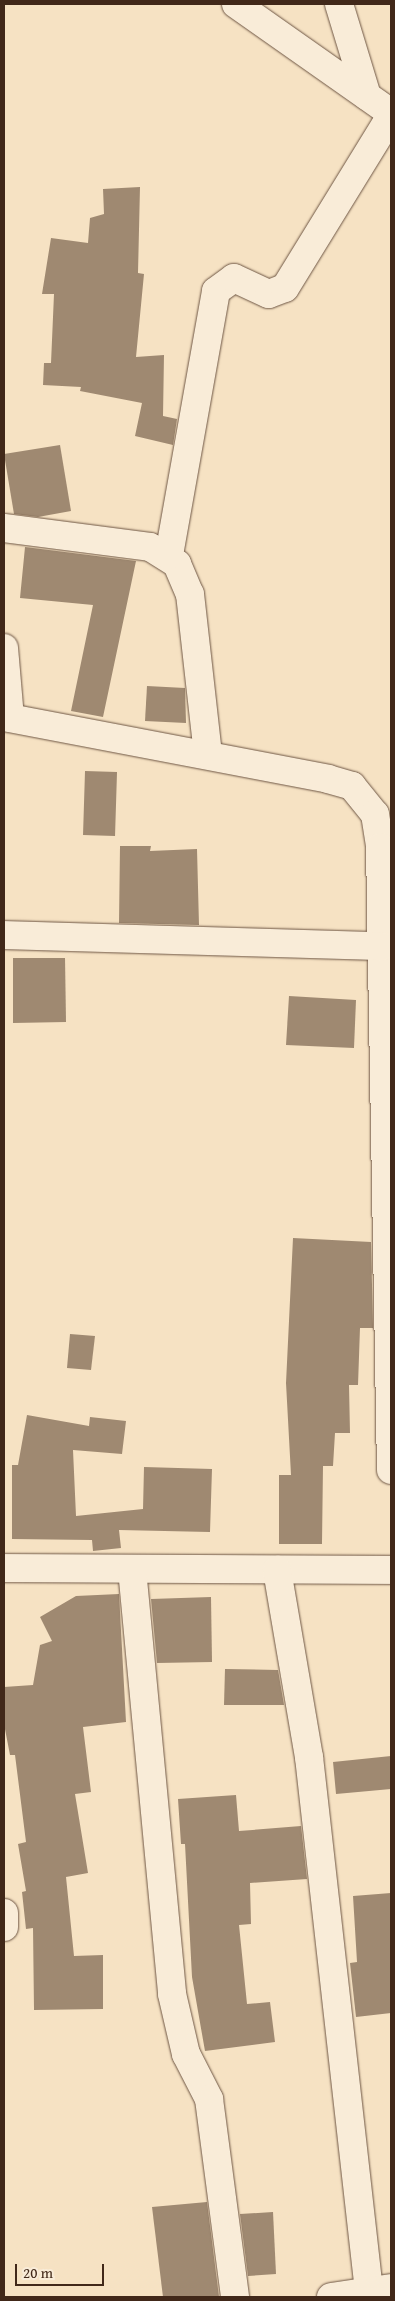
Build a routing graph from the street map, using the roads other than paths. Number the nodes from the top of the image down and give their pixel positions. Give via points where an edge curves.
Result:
1 (236, 4) edge
2 (339, 4) edge
3 (367, 96) junction
4 (391, 114) edge
5 (4, 528) edge
6 (169, 555) junction
7 (4, 648) edge
8 (7, 718) edge
9 (208, 755) junction
10 (386, 884) edge
11 (4, 935) edge
12 (382, 946) junction
13 (391, 1470) edge
14 (4, 1568) edge
15 (132, 1569) junction
16 (277, 1570) junction
17 (391, 1570) edge
18 (4, 1913) edge
19 (4, 1927) edge
20 (380, 2290) edge
21 (235, 2297) edge
22 (331, 2297) edge

1 - 3 street
2 - 3 street
3 - 4 street
4 - 6 street via 286,288 269,294 234,278 226,279 216,291
5 - 6 street via 150,547
6 - 9 street via 185,576 190,594
7 - 8 street
8 - 9 street
9 - 10 street via 352,786 375,814
10 - 12 street
11 - 12 street
12 - 13 street
14 - 15 street
15 - 16 street
15 - 21 street via 172,1994 186,2054 209,2099
16 - 17 street
16 - 20 street via 309,1757
18 - 19 street
20 - 22 street

